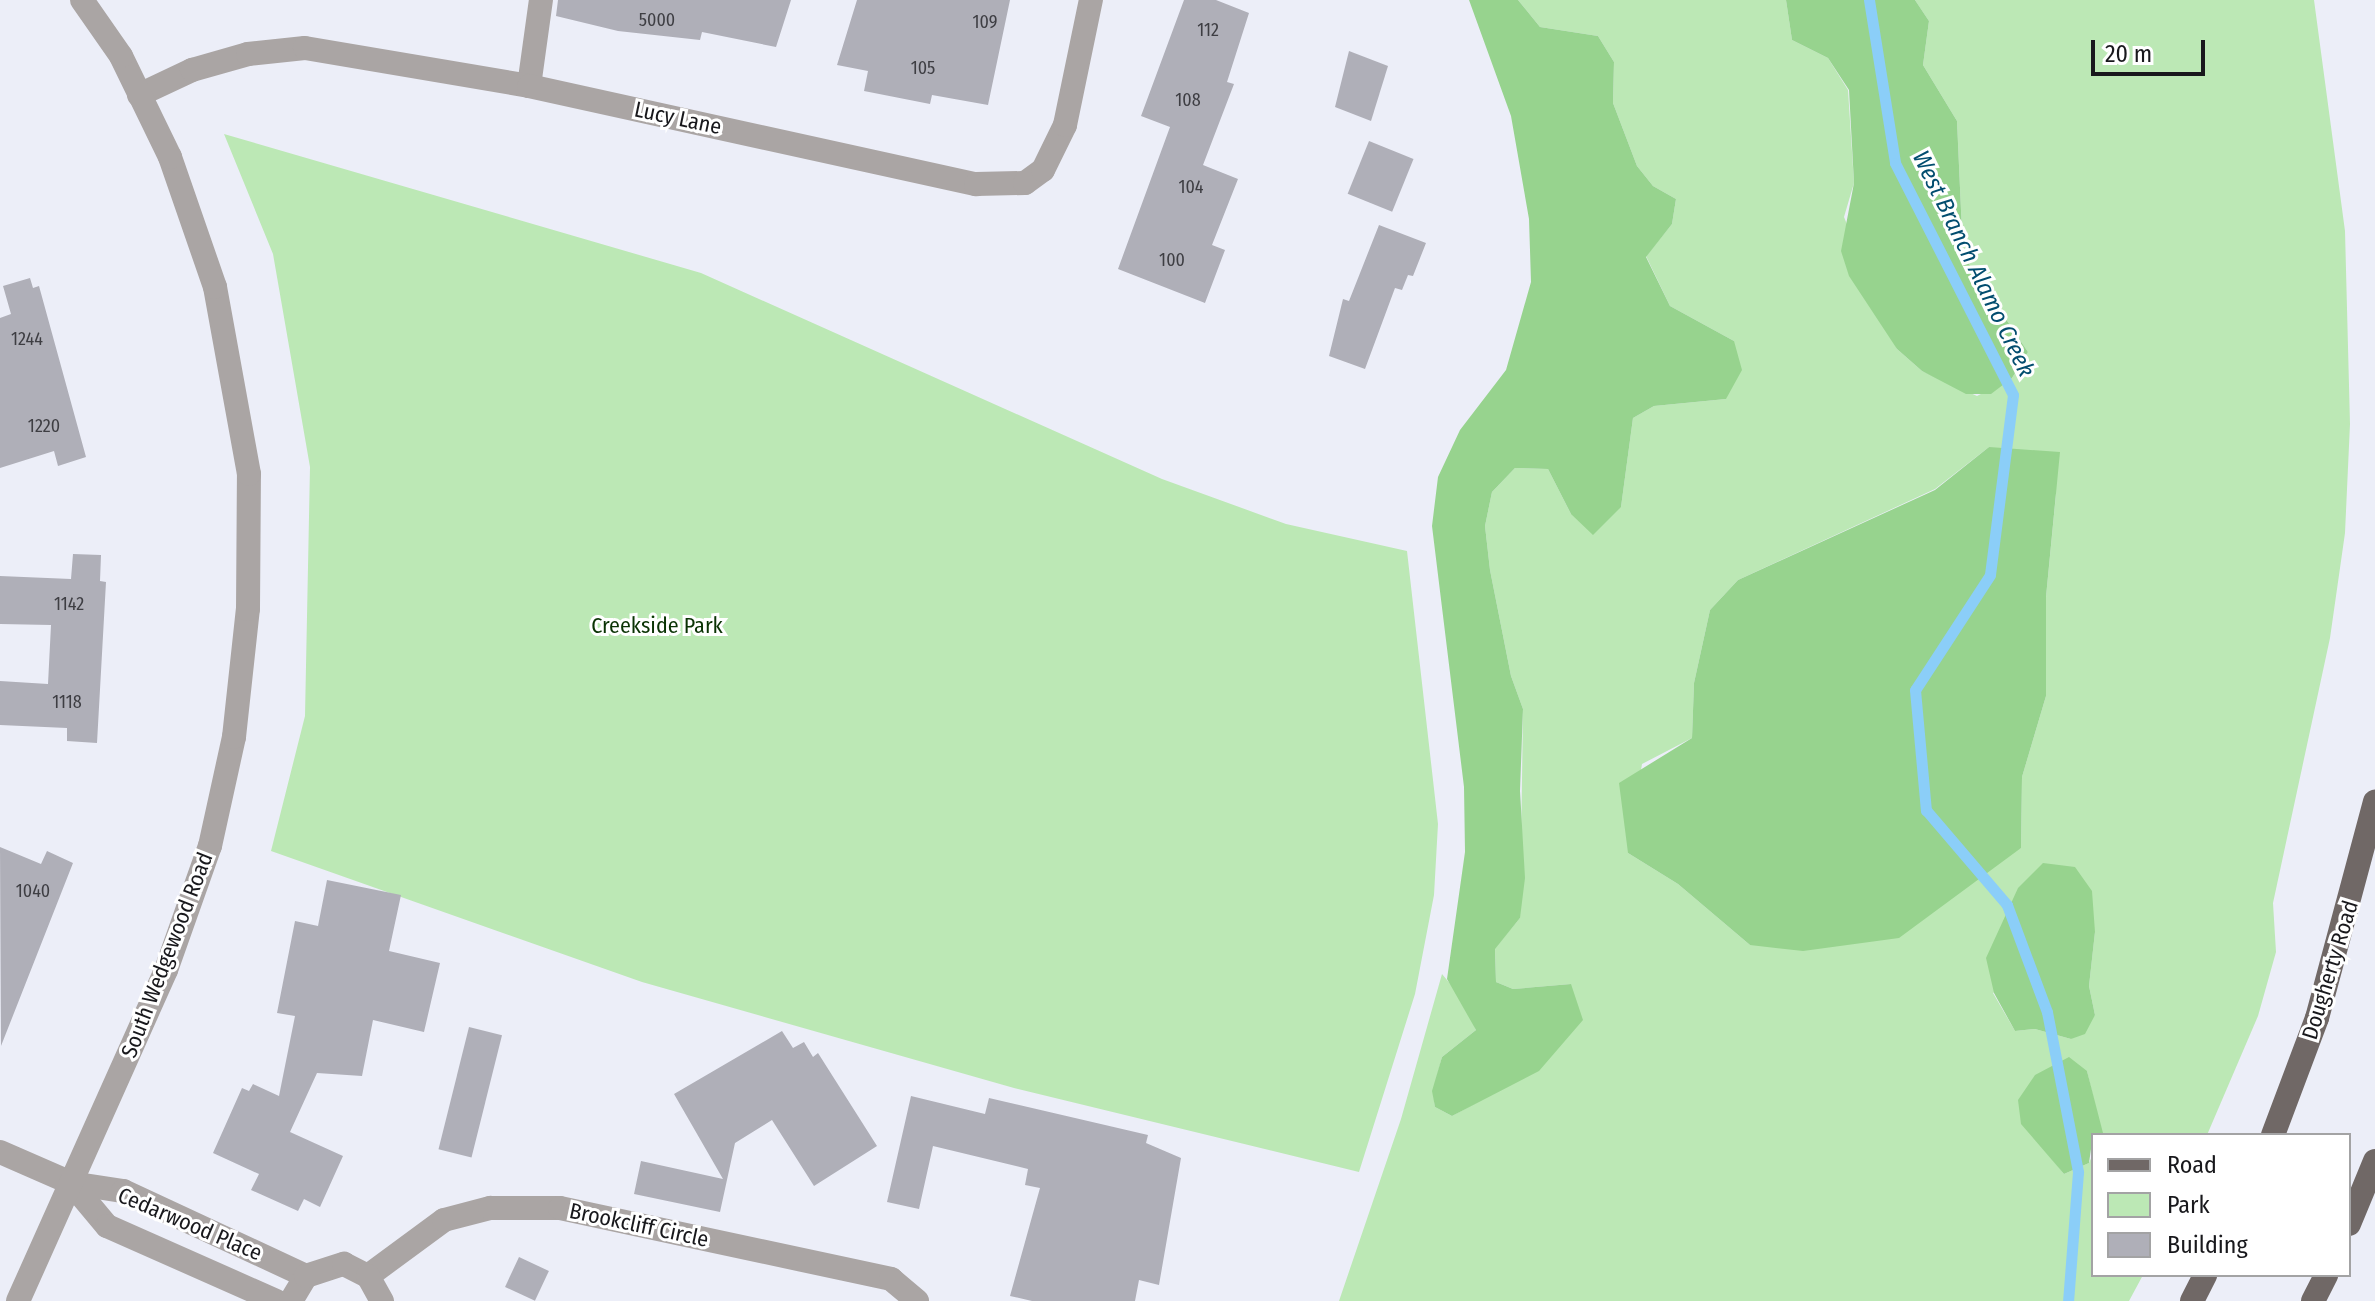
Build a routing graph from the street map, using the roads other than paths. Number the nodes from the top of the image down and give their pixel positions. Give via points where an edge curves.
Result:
1 (82, 0) edge
2 (541, 0) edge
3 (1091, 0) edge
4 (529, 86) junction
5 (139, 95) junction
6 (2375, 802) edge
7 (2274, 1133) edge
8 (0, 1152) edge
9 (2375, 1161) edge
10 (71, 1183) junction
11 (2351, 1219) edge
12 (306, 1276) junction
13 (368, 1276) junction
14 (2204, 1277) edge
15 (2325, 1277) edge
16 (18, 1301) edge
17 (276, 1301) edge
18 (291, 1301) edge
19 (382, 1301) edge
20 (917, 1301) edge
21 (2192, 1301) edge
22 (2313, 1301) edge

1 - 5 street, South Wedgewood Road
2 - 4 street
3 - 4 street, Lucy Lane via 1065,125 1043,170 1025,183 976,184
4 - 5 street, Lucy Lane via 305,48 248,54 192,70
5 - 10 street, South Wedgewood Road via 170,157 215,287 249,474 248,609 234,737 210,846 166,970
6 - 7 main road, Dougherty Road via 2331,972
8 - 10 street, Cedarwood Place
9 - 11 main road
10 - 12 street, Cedarwood Place via 123,1191
10 - 16 street, South Wedgewood Road
10 - 17 street, Cedarwood Place via 107,1226
12 - 13 street via 344,1264
12 - 18 street
13 - 19 street
13 - 20 street, Brookcliff Circle via 444,1220 490,1208 560,1208 891,1279
14 - 21 main road
15 - 22 main road

